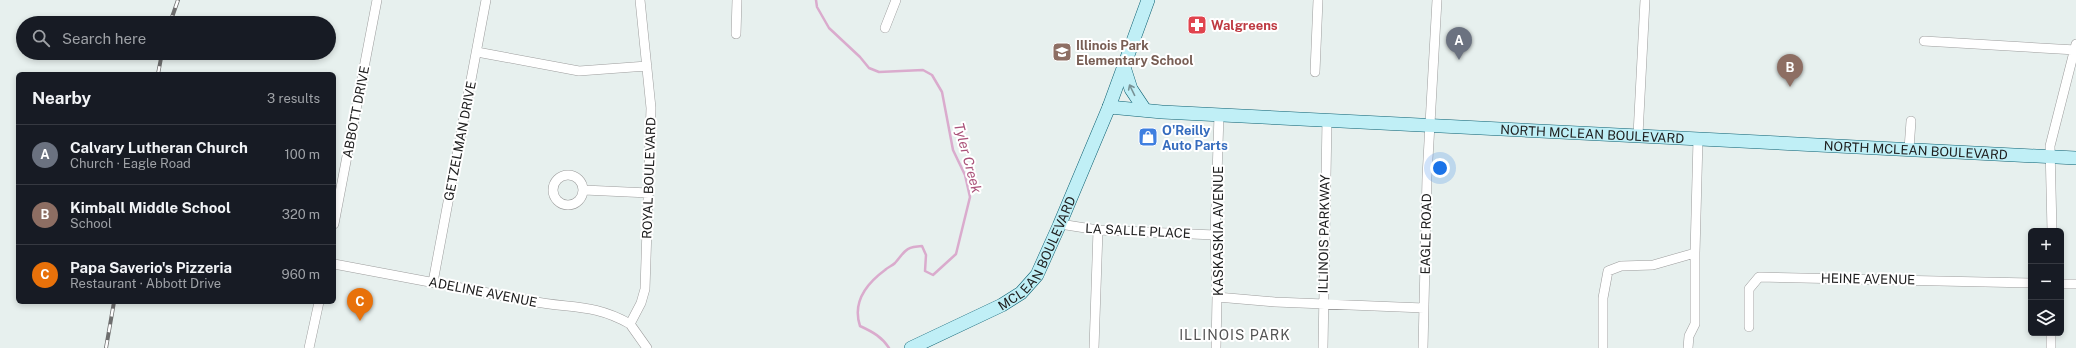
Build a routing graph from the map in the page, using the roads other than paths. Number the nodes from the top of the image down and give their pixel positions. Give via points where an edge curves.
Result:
1 (377, 0) edge
2 (486, 0) edge
3 (640, 0) edge
4 (737, 0) edge
5 (896, 0) edge
6 (1148, 0) edge
7 (1318, 0) edge
8 (1437, 0) edge
9 (1645, 0) edge
10 (885, 28) dead end
11 (736, 34) dead end
12 (1924, 40) dead end
13 (2075, 48) edge
14 (477, 52) junction
15 (647, 66) junction
16 (1124, 67) junction
17 (1315, 72) dead end
18 (1109, 107) junction
19 (1145, 110) junction
20 (1219, 115) junction
21 (1327, 120) junction
22 (1911, 121) dead end
23 (1430, 125) junction
24 (1638, 135) junction
25 (1698, 138) junction
26 (1909, 149) junction
27 (2051, 157) junction
28 (2076, 158) edge
29 (584, 190) dead end
30 (649, 193) junction
31 (336, 214) edge
32 (1060, 224) junction
33 (2052, 228) edge
34 (1098, 230) junction
35 (1215, 235) junction
36 (1695, 253) junction
37 (336, 264) edge
38 (433, 282) junction
39 (2028, 283) edge
40 (2064, 284) edge
41 (2076, 284) edge
42 (1217, 296) junction
43 (319, 304) edge
44 (1323, 304) junction
45 (1424, 308) junction
46 (630, 324) junction
47 (1749, 327) dead end
48 (2051, 336) edge
49 (310, 348) edge
50 (647, 348) edge
51 (911, 348) edge
52 (1094, 348) edge
53 (1216, 348) edge
54 (1323, 348) edge
55 (1423, 348) edge
56 (1603, 348) edge
57 (1688, 348) edge
58 (2051, 348) edge

1 - 31 street, ABBOTT DRIVE
2 - 14 street, GETZELMAN DRIVE
3 - 15 street, ROYAL BOULEVARD
4 - 11 street
5 - 10 street
6 - 16 main road, MCLEAN BOULEVARD
7 - 17 street
8 - 23 street, EAGLE ROAD
9 - 24 street
12 - 13 street
13 - 27 street via 2051,139
14 - 15 street via 579,71
14 - 38 street, GETZELMAN DRIVE
15 - 30 street, ROYAL BOULEVARD via 651,108
16 - 18 main road, MCLEAN BOULEVARD
19 -> 16 main road via 1131,90
18 - 19 main road, NORTH MCLEAN BOULEVARD
18 - 32 main road, MCLEAN BOULEVARD
19 - 20 main road, NORTH MCLEAN BOULEVARD
20 - 21 main road, NORTH MCLEAN BOULEVARD
20 - 35 street, KASKASKIA AVENUE
21 - 23 main road, NORTH MCLEAN BOULEVARD
21 - 44 street, ILLINOIS PARKWAY
22 - 26 street
23 - 24 main road, NORTH MCLEAN BOULEVARD
23 - 45 street, EAGLE ROAD
24 - 25 main road, NORTH MCLEAN BOULEVARD
25 - 26 main road, NORTH MCLEAN BOULEVARD
25 - 36 street
26 - 27 main road, NORTH MCLEAN BOULEVARD
27 - 28 main road, NORTH MCLEAN BOULEVARD
27 - 33 street
29 - 30 street
30 - 46 street, ROYAL BOULEVARD via 645,289
32 - 34 street, LA SALLE PLACE
32 - 51 main road, MCLEAN BOULEVARD via 1041,268 1021,292 996,308
34 - 35 street, LA SALLE PLACE
34 - 52 street
35 - 42 street, KASKASKIA AVENUE
36 - 56 street via 1653,265 1621,266 1608,271 1603,298
36 - 57 street via 1695,324 1689,336
37 - 38 street, ADELINE AVENUE
38 - 46 street, ADELINE AVENUE via 536,302 592,308
39 - 47 street, HEINE AVENUE via 1759,277 1749,289
40 - 41 street
42 - 44 street
42 - 53 street, KASKASKIA AVENUE
43 - 49 street
44 - 45 street
44 - 54 street, ILLINOIS PARKWAY
45 - 55 street, EAGLE ROAD
46 - 50 street
48 - 58 street

